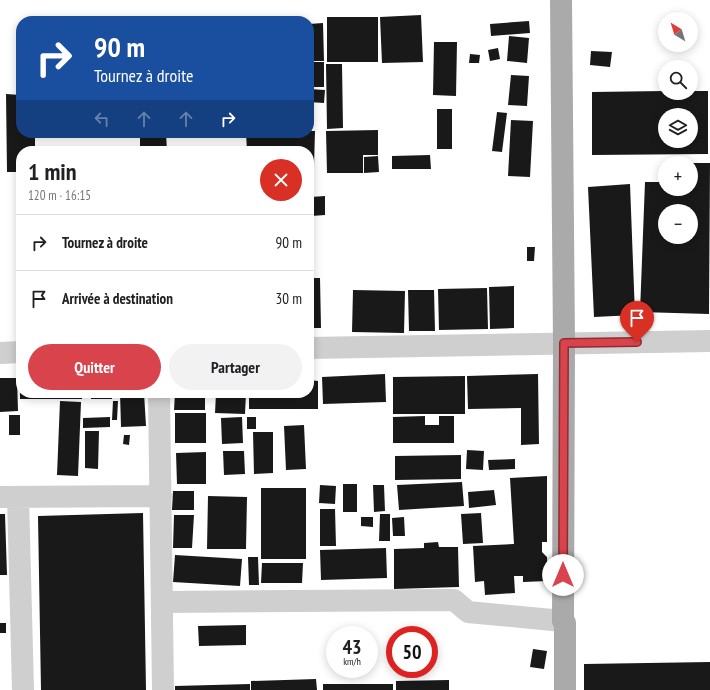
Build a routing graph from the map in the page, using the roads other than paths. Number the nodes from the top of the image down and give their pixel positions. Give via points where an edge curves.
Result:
1 (561, 0) edge
2 (710, 341) edge
3 (564, 343) junction
4 (314, 348) edge
5 (16, 352) edge
6 (0, 353) edge
7 (159, 398) edge
8 (161, 496) junction
9 (9, 497) edge
10 (162, 602) junction
11 (563, 621) junction
12 (23, 690) edge
13 (163, 690) edge
14 (565, 690) edge

1 - 3 main road
2 - 3 street
3 - 4 street
3 - 11 main road
5 - 6 street
7 - 8 street
8 - 9 street
8 - 10 street
9 - 12 street
10 - 11 street via 454,600 468,612
10 - 13 street
11 - 14 main road

